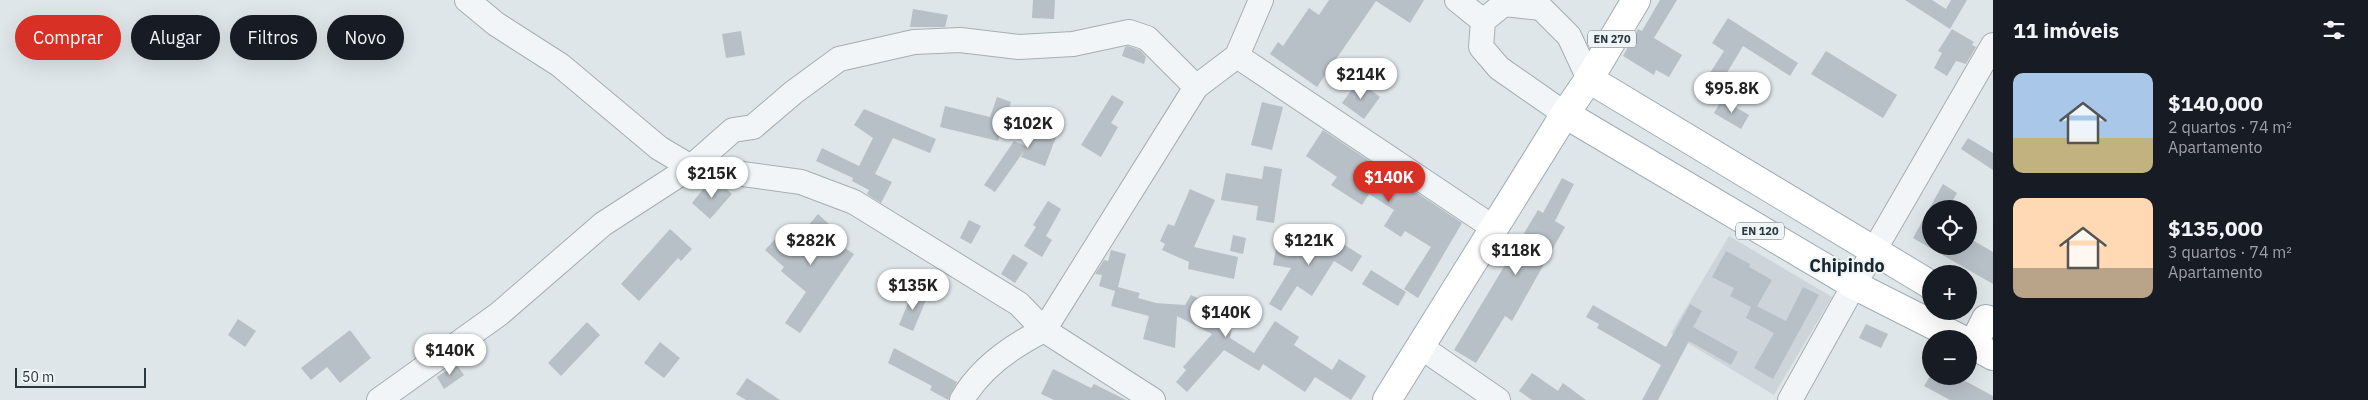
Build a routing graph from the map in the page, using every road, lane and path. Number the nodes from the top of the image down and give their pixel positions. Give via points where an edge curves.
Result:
1 (467, 0) edge
2 (1261, 0) edge
3 (1457, 0) edge
4 (1636, 0) edge
5 (1483, 21) junction
6 (1993, 45) edge
7 (1237, 56) junction
8 (1589, 79) junction
9 (1196, 87) junction
10 (1564, 114) junction
11 (1712, 153) junction
12 (691, 167) junction
13 (1690, 190) junction
14 (1494, 228) junction
15 (1875, 249) junction
16 (1922, 279) edge
17 (1854, 285) junction
18 (1982, 317) edge
19 (1044, 330) junction
20 (1943, 330) edge
21 (1977, 335) edge
22 (1422, 347) junction
23 (379, 400) edge
24 (962, 400) edge
25 (1153, 400) edge
26 (1387, 400) edge
27 (1498, 400) edge
28 (1790, 400) edge

1 - 12 street via 496,24 560,65 658,148
2 - 7 street
3 - 5 street
4 - 8 main road, EN 270
5 - 8 street via 1504,4 1541,8 1569,36
5 - 10 street via 1481,47 1499,68
6 - 15 street
7 - 9 street
7 - 14 street
8 - 10 main road
8 - 11 main road
9 - 12 street via 1147,38 1129,32 1073,44 1019,47 960,40 914,42 839,59 752,127 733,130
9 - 19 street
10 - 13 main road, EN 120
10 - 14 main road
11 - 13 main road
11 - 15 main road
12 - 19 street via 801,182 854,202 1019,304
12 - 23 street via 603,224 499,314
13 - 17 main road, EN 120
14 - 22 main road
15 - 16 main road
15 - 17 street
17 - 20 main road, EN 120
17 - 28 street
18 - 21 main road
19 - 24 street via 1014,345 970,385
19 - 25 street
22 - 26 main road
22 - 27 street

